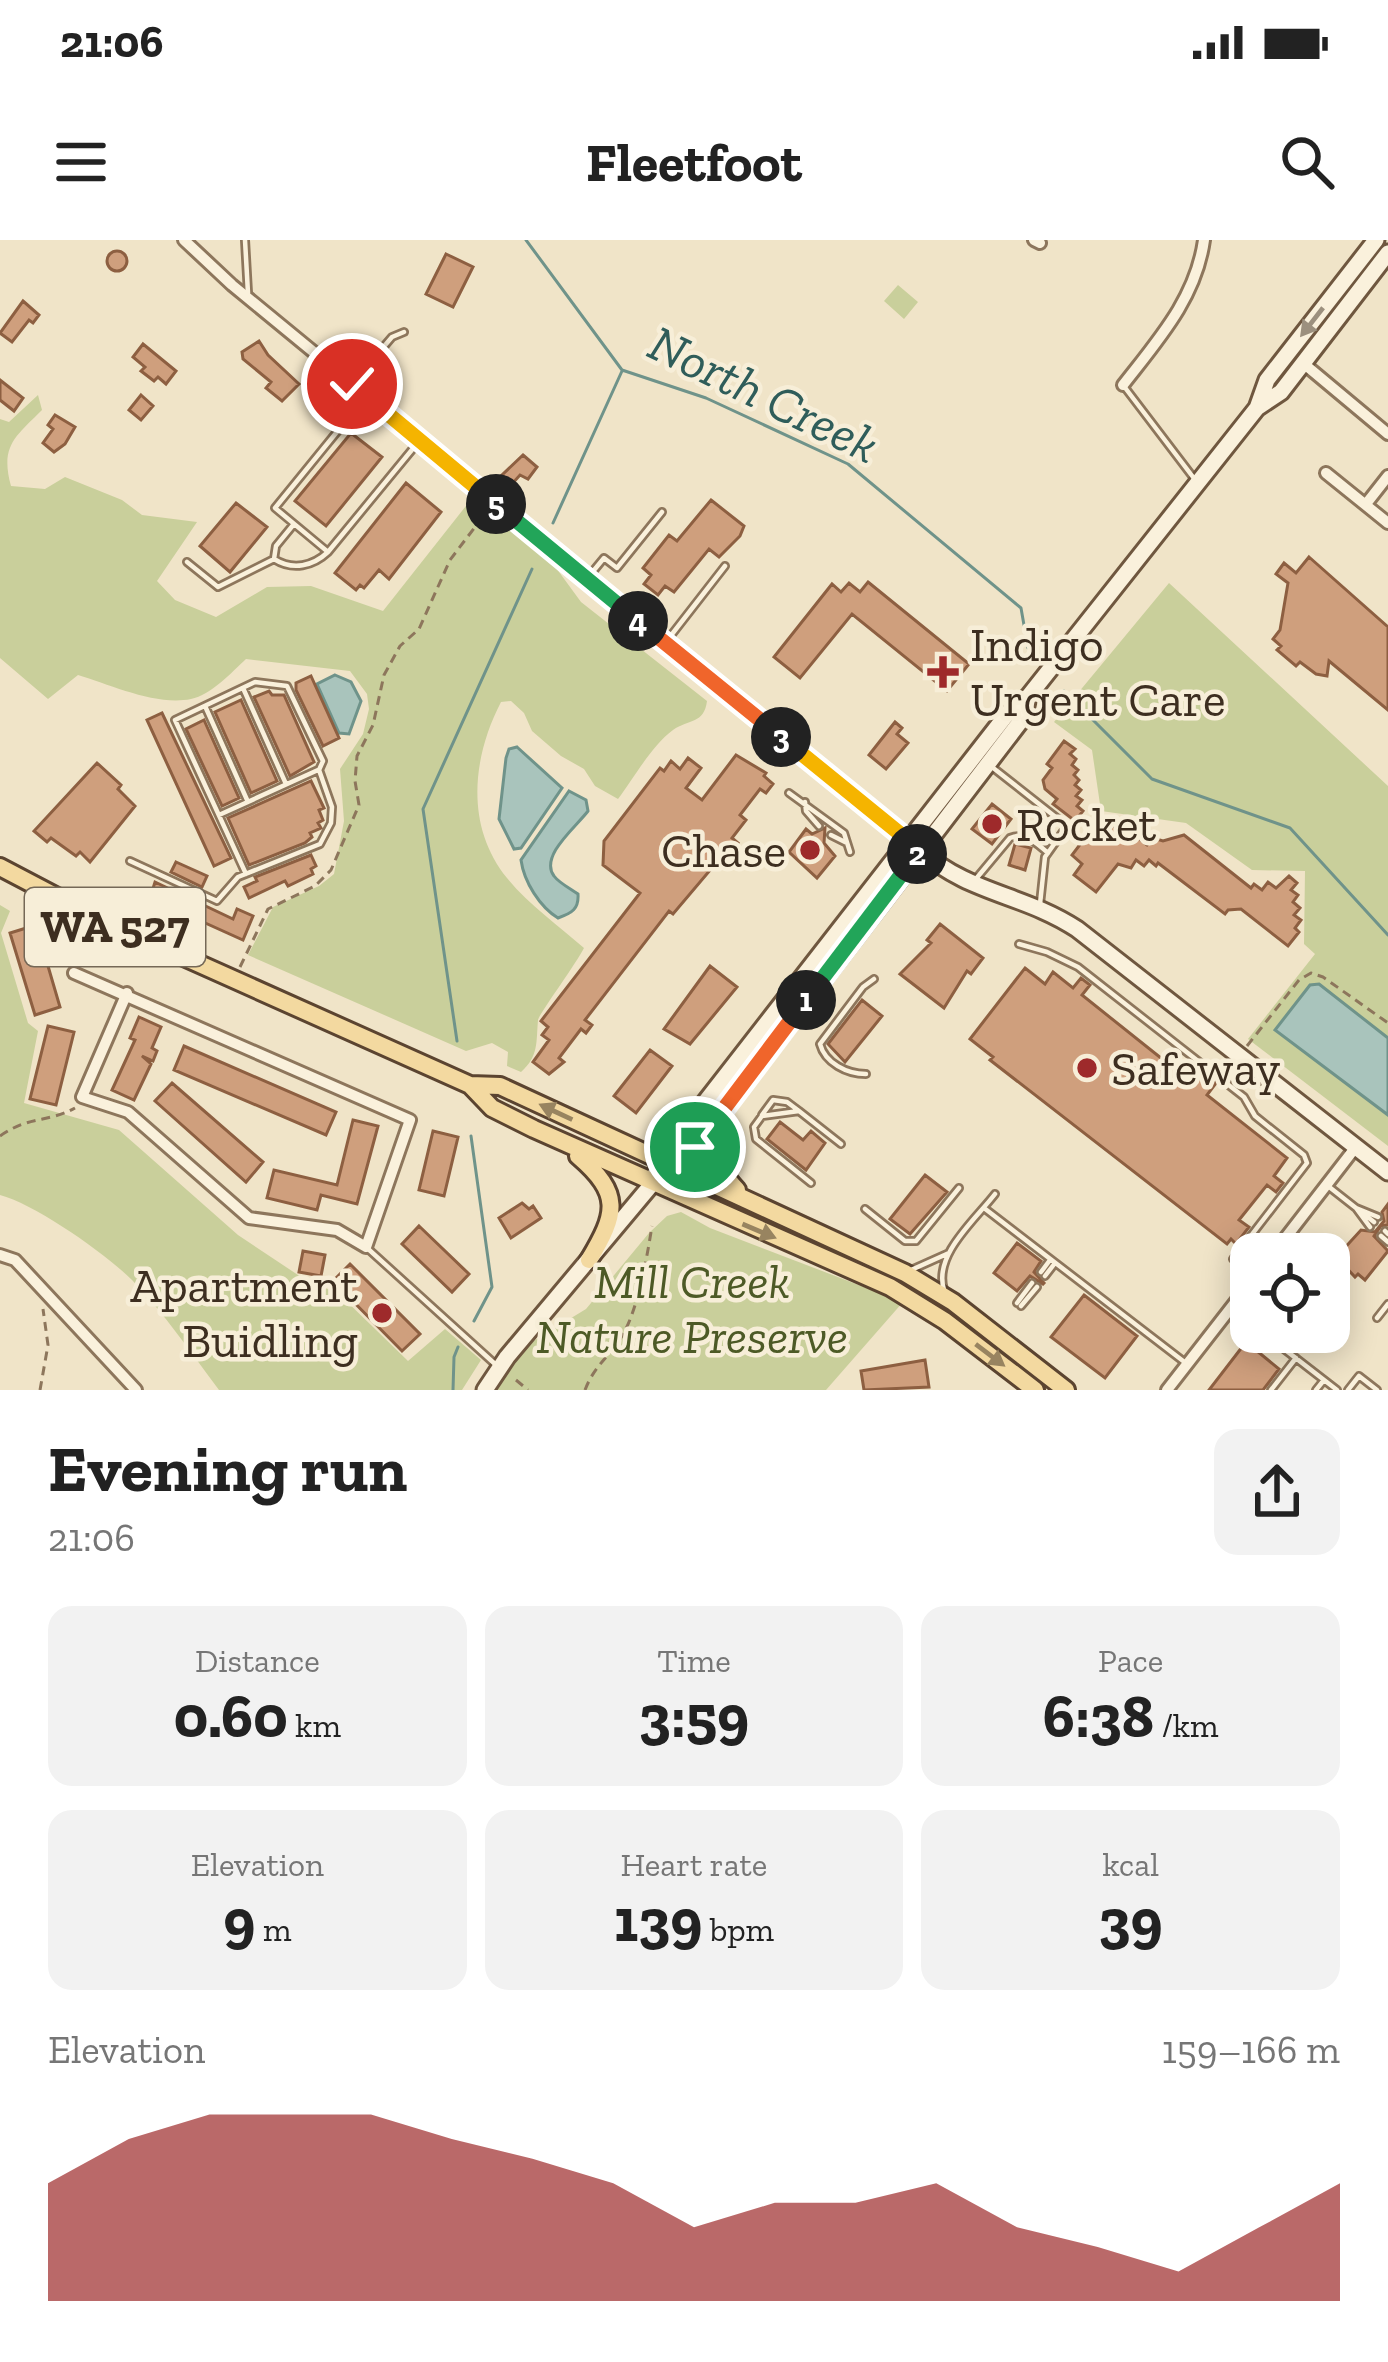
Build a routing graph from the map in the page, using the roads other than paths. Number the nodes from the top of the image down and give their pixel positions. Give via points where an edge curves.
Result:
1 (184, 240) edge
2 (245, 240) edge
3 (1204, 240) edge
4 (1376, 240) edge
5 (1388, 253) edge
6 (249, 298) junction
7 (404, 332) dead end
8 (1304, 363) junction
9 (352, 384) junction
10 (1123, 385) joint
11 (1257, 408) junction
12 (345, 422) dead end
13 (1388, 434) edge
14 (420, 440) junction
15 (1326, 473) dead end
16 (1388, 476) edge
17 (1197, 482) junction
18 (1366, 504) junction
19 (662, 512) dead end
20 (1388, 523) edge
21 (294, 524) junction
22 (328, 551) junction
23 (274, 559) junction
24 (188, 562) dead end
25 (725, 566) dead end
26 (586, 579) junction
27 (666, 643) junction
28 (243, 688) junction
29 (1028, 697) junction
30 (205, 706) junction
31 (988, 763) junction
32 (320, 770) junction
33 (286, 784) junction
34 (789, 793) dead end
35 (248, 802) junction
36 (805, 802) junction
37 (219, 815) junction
38 (819, 826) dead end
39 (831, 835) dead end
40 (847, 843) junction
41 (914, 845) junction
42 (850, 852) dead end
43 (1048, 853) junction
44 (130, 861) dead end
45 (0, 867) edge
46 (246, 874) junction
47 (971, 885) junction
48 (1039, 908) junction
49 (1019, 944) dead end
50 (74, 973) dead end
51 (874, 979) dead end
52 (127, 993) junction
53 (866, 1074) dead end
54 (470, 1085) junction
55 (722, 1111) junction
56 (799, 1111) junction
57 (762, 1116) junction
58 (559, 1141) junction
59 (841, 1144) dead end
60 (1355, 1148) junction
61 (669, 1163) junction
62 (1388, 1172) edge
63 (811, 1183) dead end
64 (652, 1184) junction
65 (1326, 1185) junction
66 (959, 1188) dead end
67 (995, 1194) dead end
68 (746, 1200) junction
69 (984, 1208) junction
70 (1356, 1208) junction
71 (866, 1209) dead end
72 (1253, 1233) edge
73 (1289, 1233) edge
74 (366, 1247) junction
75 (949, 1253) junction
76 (0, 1255) edge
77 (589, 1260) junction
78 (1053, 1262) junction
79 (904, 1273) junction
80 (1043, 1274) dead end
81 (1035, 1285) dead end
82 (953, 1303) junction
83 (1388, 1304) edge
84 (1019, 1305) dead end
85 (1230, 1309) edge
86 (1377, 1318) dead end
87 (1289, 1353) edge
88 (1296, 1358) junction
89 (1187, 1364) junction
90 (500, 1368) junction
91 (1324, 1380) junction
92 (1035, 1389) edge
93 (136, 1390) edge
94 (485, 1390) edge
95 (1066, 1390) edge
96 (1167, 1390) edge
97 (1270, 1390) edge
98 (1316, 1390) edge
99 (1337, 1390) edge
100 (1348, 1390) edge
101 (1377, 1390) edge

1 - 6 street
2 - 6 lane
3 - 10 street via 1180,310
4 -> 11 main road via 1267,380
5 - 8 main road
6 - 9 street
7 - 9 lane
8 - 11 main road
8 - 13 street
9 - 14 street
10 - 17 lane
11 - 17 main road
12 - 21 lane via 275,508
14 - 22 lane
14 - 26 street
15 - 18 street
16 - 18 street
17 - 29 main road
18 - 20 street
19 - 26 lane via 617,568 604,558
21 - 22 lane
21 - 23 lane
22 - 23 lane via 309,565
23 - 24 lane via 218,586
25 - 27 lane
26 - 27 street
27 - 41 street
28 - 30 lane
28 - 32 lane via 287,686 323,761
28 - 33 lane
29 - 31 main road via 1023,718
29 - 41 main road
30 - 35 lane
30 - 37 lane via 175,720
31 - 41 main road
31 - 43 lane via 1067,826
32 - 33 lane
32 - 46 lane via 332,807 320,844
33 - 35 lane
34 - 36 lane
35 - 37 lane
36 - 38 lane
36 - 40 lane
37 - 46 lane
39 - 40 lane
40 - 42 lane
41 - 47 main road
41 - 55 main road
41 - 61 main road
43 - 47 lane via 1017,835
43 - 48 lane
44 - 46 lane via 218,901
45 - 54 main road, WA 527
47 - 48 main road
48 - 60 main road
49 - 72 lane via 1078,967 1244,1097 1255,1116 1304,1155 1306,1163
50 - 52 street
51 - 53 lane via 820,1044 845,1071
52 - 74 street via 410,1120
52 - 74 street via 82,1097 128,1112 249,1218 338,1230
54 - 58 main road, WA 527 via 492,1108
61 -> 54 main road, WA 527 via 500,1086
55 - 61 main road
55 - 68 main road via 713,1159
56 - 57 lane
56 - 57 lane via 772,1100
56 - 59 lane
57 - 63 lane via 756,1139
58 - 64 main road, WA 527
58 - 77 main road via 610,1192 609,1221
60 - 62 main road
60 - 65 street
61 - 64 main road
61 - 68 main road, WA 527
64 - 77 main road
64 -> 92 main road, WA 527 via 890,1287
65 - 70 lane
65 - 73 street
66 - 71 lane via 916,1241 904,1241
67 - 69 lane
68 - 79 main road, WA 527
69 - 75 lane
69 - 78 lane
70 - 70 lane via 1374,1222
74 - 90 lane
75 - 79 lane
75 - 82 lane via 941,1282
76 - 93 street via 15,1261
77 - 90 main road
78 - 80 lane
78 - 89 lane
79 - 82 main road, WA 527
81 - 84 lane
82 - 95 main road, WA 527
83 - 86 lane
85 - 89 street
87 - 88 lane
88 - 91 lane
88 - 97 lane
89 - 96 street
90 - 94 main road
91 - 98 lane
91 - 99 lane
100 - 101 lane via 1359,1376

